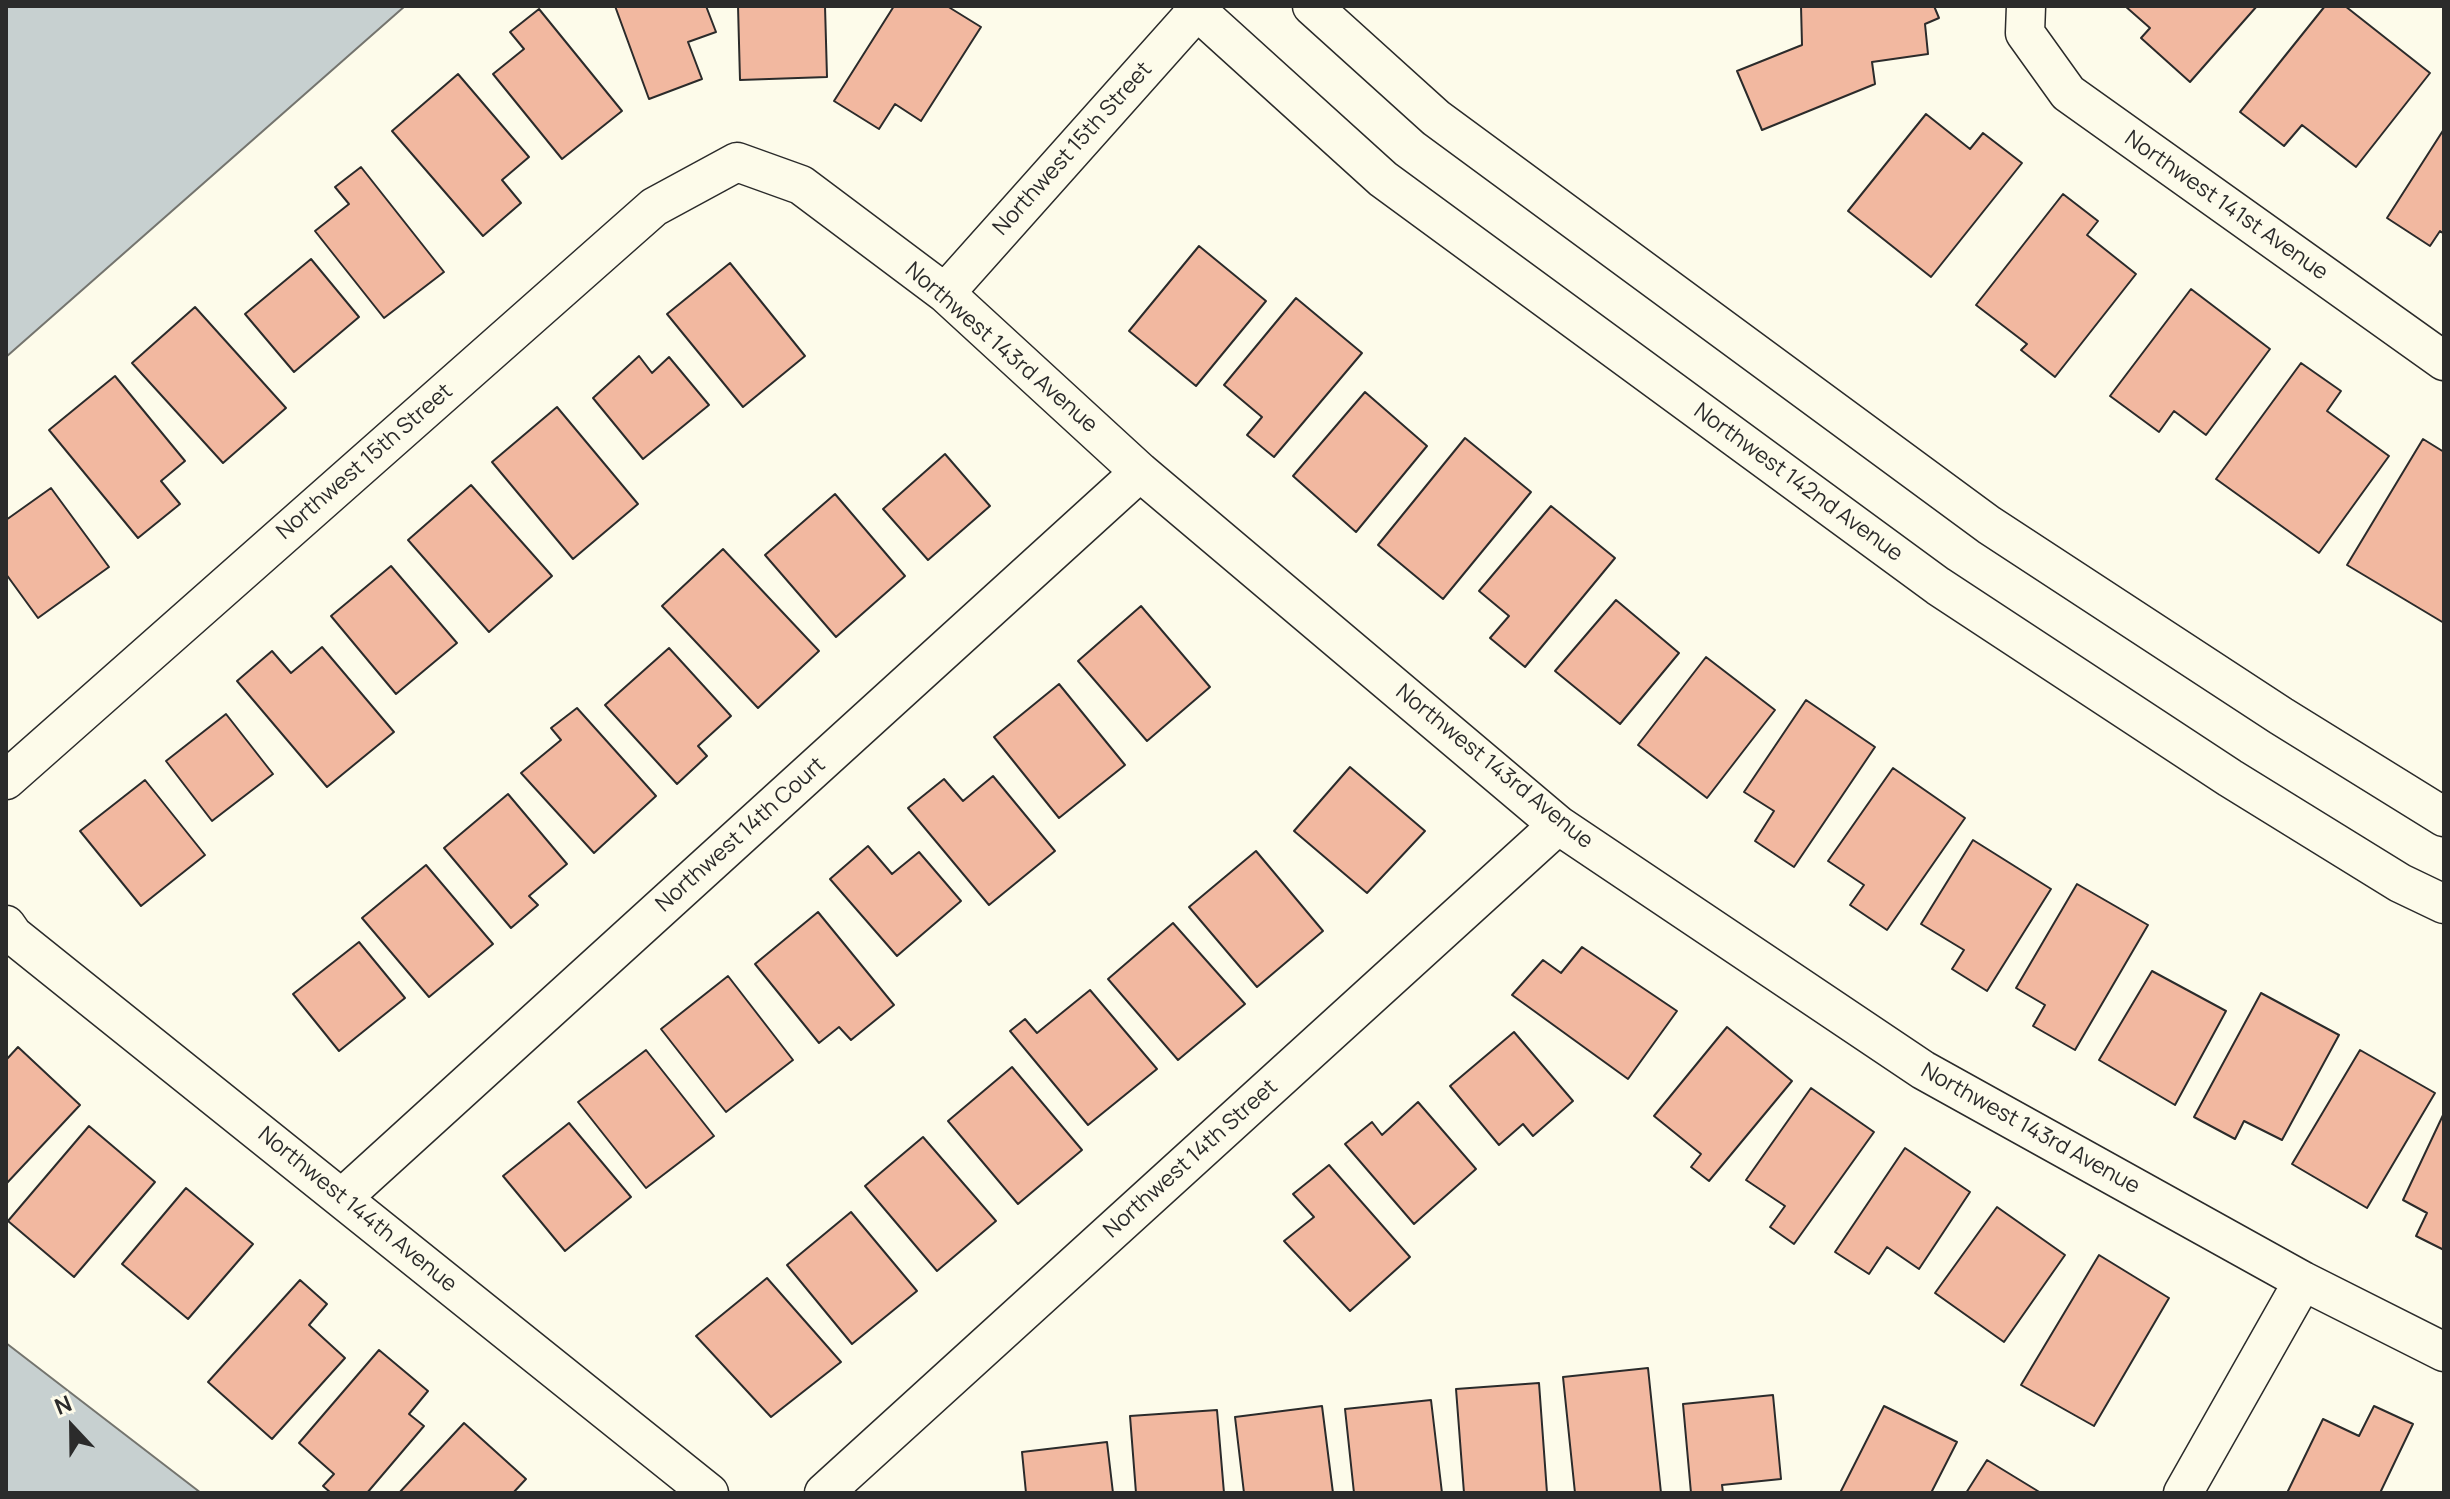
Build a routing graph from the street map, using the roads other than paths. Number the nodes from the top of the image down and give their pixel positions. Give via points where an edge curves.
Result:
1 (1312, 6) edge
2 (1197, 8) edge
3 (2026, 20) edge
4 (737, 162) joint
5 (945, 293) junction
6 (2444, 361) edge
7 (1140, 472) junction
8 (6, 780) edge
9 (2444, 817) edge
10 (1558, 825) junction
11 (2444, 904) edge
12 (6, 925) edge
13 (342, 1198) junction
14 (2303, 1281) junction
15 (2444, 1352) edge
16 (709, 1493) edge
17 (824, 1493) edge
18 (2183, 1493) edge

1 - 9 street via 1436,118 1989,525
2 - 5 street, Northwest 15th Street
2 - 11 street, Northwest 142nd Avenue via 1383,179 1938,586 2230,778 2400,883
3 - 6 street, Northwest 141st Avenue via 2068,93
4 - 5 street, Northwest 143rd Avenue via 801,185
4 - 8 street, Northwest 15th Street via 654,207
5 - 7 street, Northwest 143rd Avenue
7 - 10 street, Northwest 143rd Avenue
7 - 13 street, Northwest 14th Court
10 - 14 street, Northwest 143rd Avenue via 1923,1070
10 - 17 street, Northwest 14th Street
12 - 13 street, Northwest 144th Avenue
13 - 16 street, Northwest 144th Avenue
14 - 15 street, Northwest 143rd Avenue
14 - 18 street

